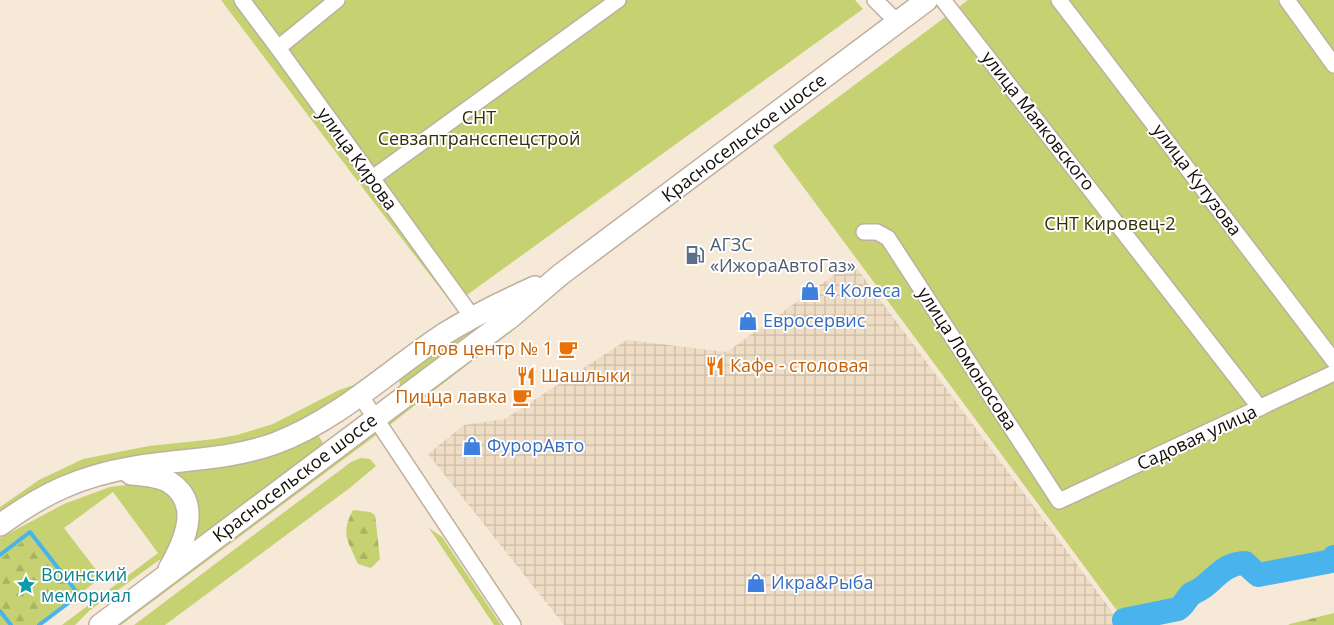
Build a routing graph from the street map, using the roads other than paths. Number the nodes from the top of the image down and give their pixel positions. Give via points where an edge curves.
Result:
1 (242, 0) edge
2 (337, 0) edge
3 (618, 0) edge
4 (875, 0) edge
5 (927, 0) edge
6 (943, 0) edge
7 (1059, 0) edge
8 (1287, 0) edge
9 (897, 22) junction
10 (278, 48) junction
11 (1334, 66) edge
12 (371, 179) junction
13 (864, 232) dead end
14 (560, 275) junction
15 (473, 318) junction
16 (1334, 361) edge
17 (1334, 373) edge
18 (360, 395) junction
19 (1260, 408) junction
20 (376, 418) junction
21 (109, 472) junction
22 (1059, 501) joint
23 (0, 525) edge
24 (163, 578) junction
25 (100, 625) edge
26 (514, 625) edge

1 - 10 street, улица Кирова
2 - 10 street
3 - 12 street
4 - 9 street
5 - 9 main road, Красносельское шоссе
6 - 19 street, улица Маяковского
7 - 16 street, улица Кутузова
8 - 11 street
9 - 14 main road, Красносельское шоссе
10 - 12 street, улица Кирова
12 - 15 street, улица Кирова
13 - 22 street, улица Ломоносова via 877,232 888,238
14 - 15 main road, Красносельское шоссе
14 - 20 main road, Красносельское шоссе via 511,317
15 - 18 main road, Красносельское шоссе via 444,334
17 - 19 street, Садовая улица
18 - 20 street
18 - 21 main road, Красносельское шоссе via 298,433 258,448
19 - 22 street, Садовая улица
20 - 24 main road, Красносельское шоссе
20 - 26 street
21 - 23 main road, Красносельское шоссе via 56,490
21 - 24 main road via 169,482 183,496 188,528
24 - 25 main road, Красносельское шоссе

